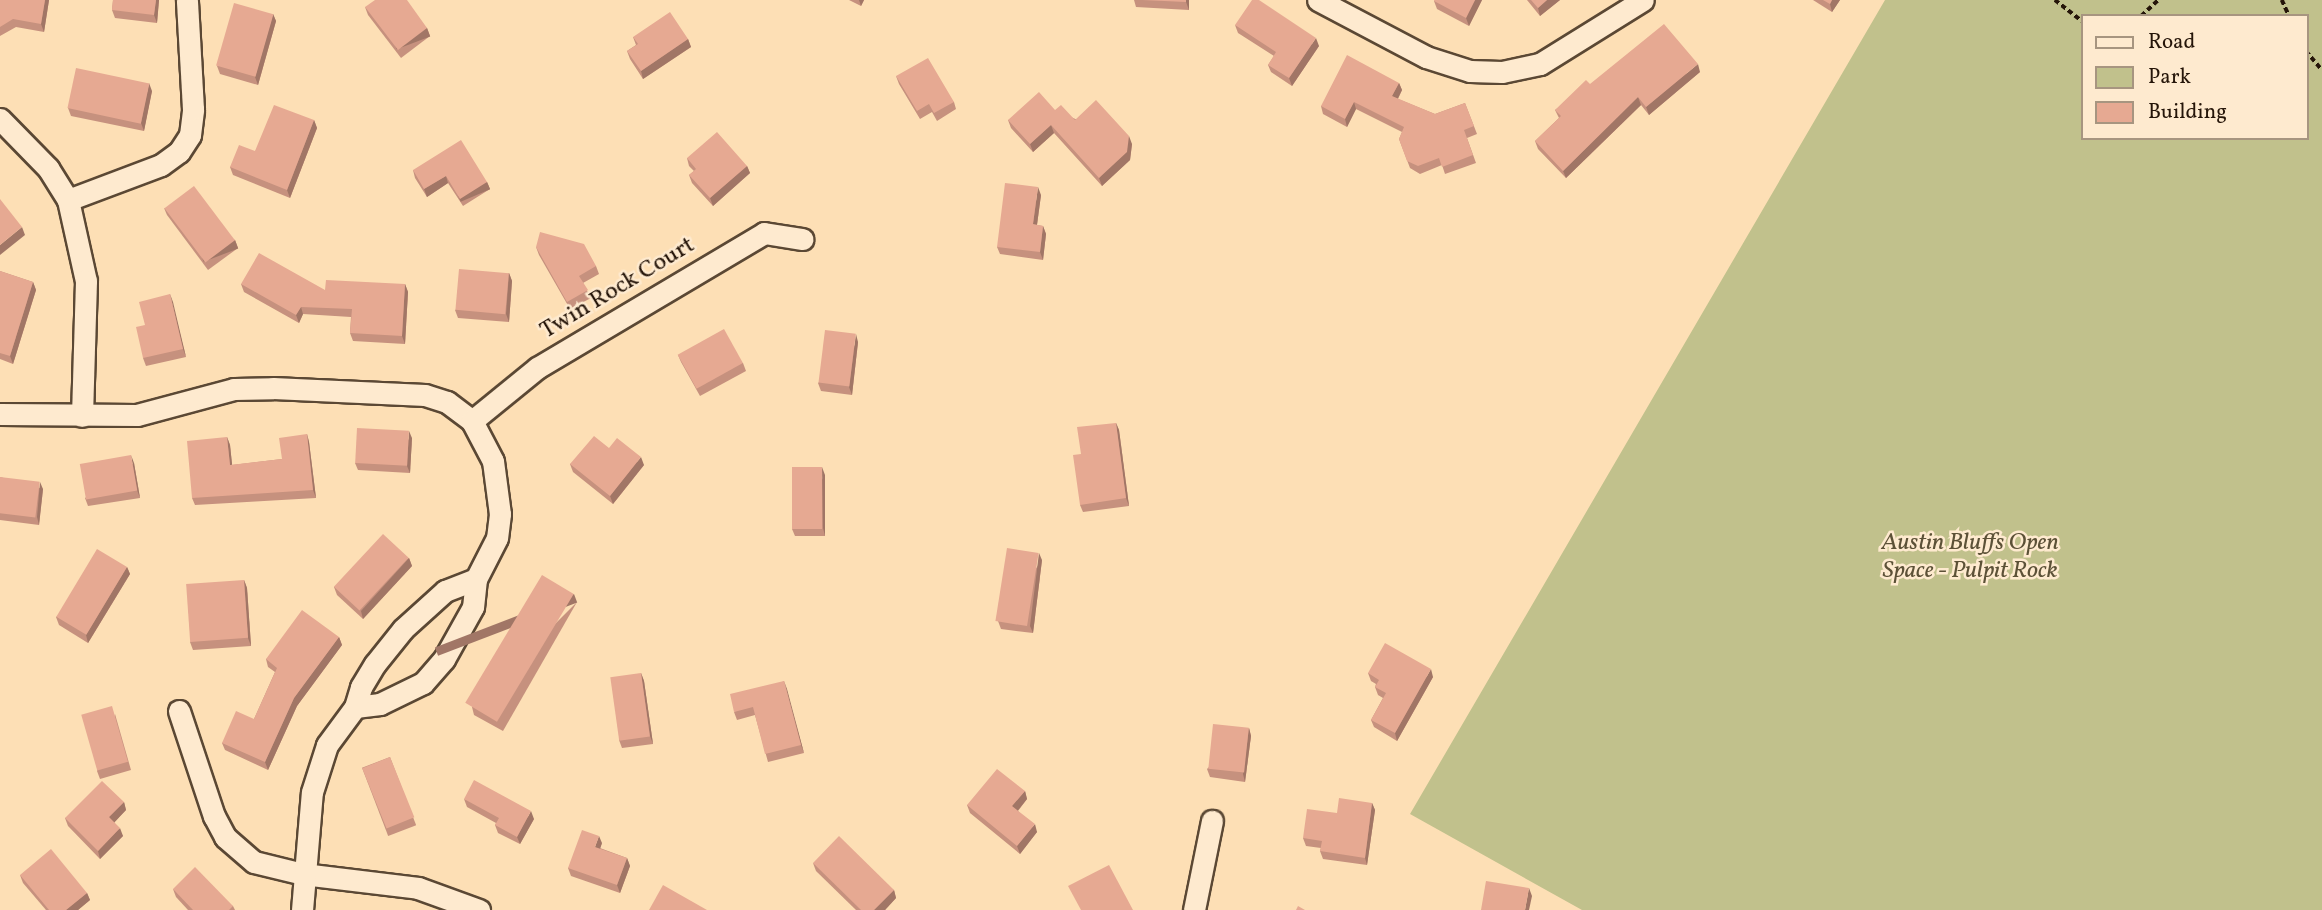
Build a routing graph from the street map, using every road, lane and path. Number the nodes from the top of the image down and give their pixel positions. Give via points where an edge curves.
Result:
1 (187, 0) edge
2 (1318, 0) edge
3 (1643, 0) edge
4 (2055, 0) edge
5 (2158, 0) edge
6 (2143, 14) edge
7 (2080, 19) edge
8 (2308, 53) edge
9 (2322, 70) edge
10 (0, 120) edge
11 (68, 200) junction
12 (803, 239) dead end
13 (0, 414) edge
14 (82, 416) junction
15 (472, 421) junction
16 (476, 579) junction
17 (355, 707) junction
18 (179, 711) dead end
19 (1212, 821) dead end
20 (303, 874) junction
21 (302, 910) edge
22 (479, 910) edge
23 (1194, 910) edge

1 - 11 street via 193,109 190,135 179,152 161,165
2 - 3 street via 1426,57 1470,71 1502,72 1540,65
4 - 7 path
5 - 6 path
8 - 9 path
10 - 11 street via 48,168
11 - 14 street via 86,281
12 - 15 street, Twin Rock Court via 764,233 537,368
13 - 14 street
14 - 15 street via 137,415 234,389 274,388 425,395 447,402
15 - 16 street via 493,461 500,514 497,538
16 - 17 street via 445,591 402,629 360,687
16 - 17 street via 473,607 461,631 423,682 391,700
17 - 20 street via 338,726 318,766
18 - 20 street via 225,837 254,862
19 - 23 street
20 - 21 street
20 - 22 street via 418,887

